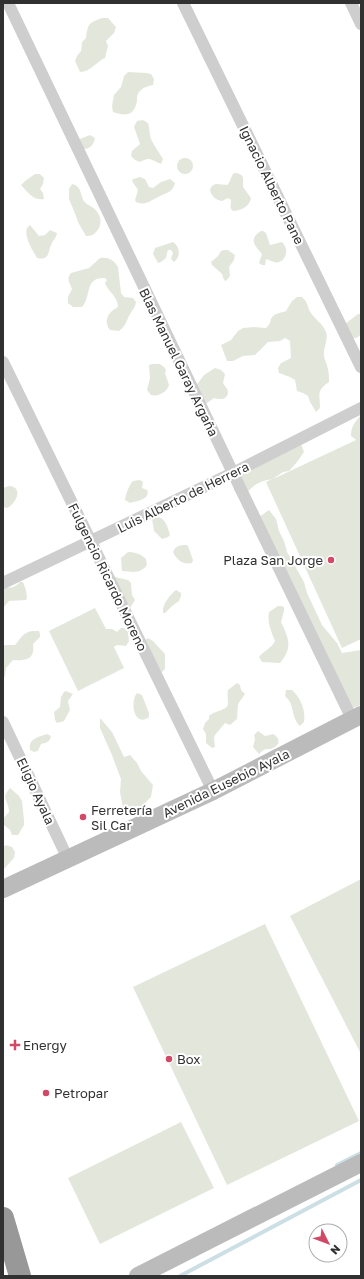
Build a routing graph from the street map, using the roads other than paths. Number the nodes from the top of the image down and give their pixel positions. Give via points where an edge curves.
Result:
1 (8, 3) edge
2 (183, 3) edge
3 (351, 3) edge
4 (361, 24) edge
5 (3, 362) edge
6 (361, 367) edge
7 (361, 408) edge
8 (233, 473) junction
9 (91, 541) junction
10 (3, 583) edge
11 (356, 717) edge
12 (3, 722) edge
13 (213, 791) junction
14 (68, 859) junction
15 (3, 889) edge
16 (361, 1163) edge
17 (3, 1218) edge
18 (20, 1276) edge
19 (138, 1276) edge

1 - 8 street, Blas Manuel Garay Argaña
2 - 6 street, Ignacio Alberto Pane
3 - 4 street
5 - 9 street, Fulgencio Ricardo Moreno
7 - 8 street, Luis Alberto de Herrera
8 - 9 street, Luis Alberto de Herrera
8 - 11 street, Blas Manuel Garay Argaña
9 - 10 street, Luis Alberto de Herrera
9 - 13 street, Fulgencio Ricardo Moreno
11 - 13 street, Avenida Eusebio Ayala
12 - 14 street, Eligio Ayala
13 - 14 street, Avenida Eusebio Ayala
14 - 15 street, Avenida Eusebio Ayala
16 - 19 street
17 - 18 highway

